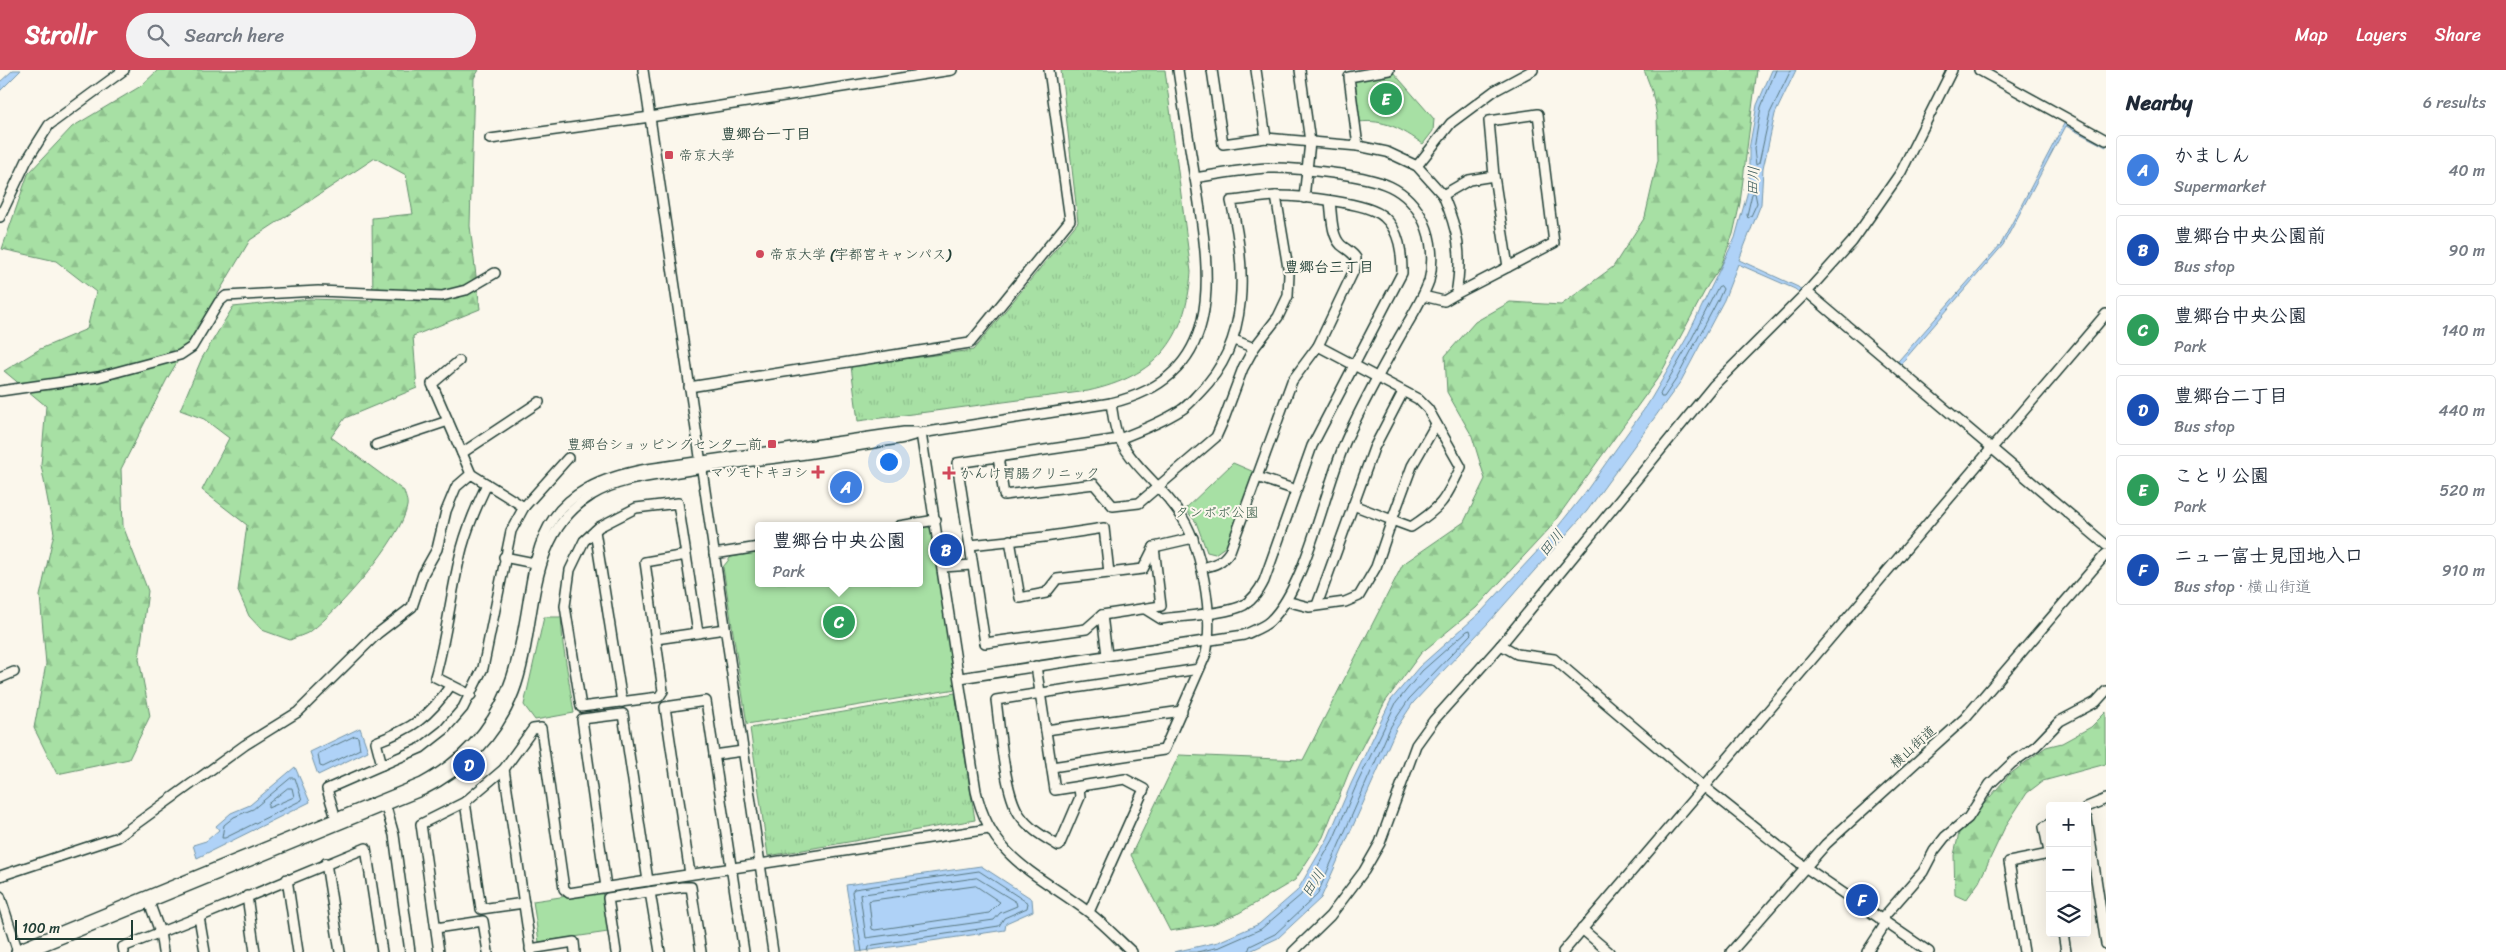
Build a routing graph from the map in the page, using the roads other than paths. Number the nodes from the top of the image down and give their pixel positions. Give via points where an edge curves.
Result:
1 (124, 70) edge
2 (643, 70) edge
3 (952, 70) edge
4 (1049, 70) edge
5 (1178, 70) edge
6 (1212, 70) edge
7 (1256, 70) edge
8 (1300, 70) edge
9 (1389, 70) edge
10 (1533, 70) edge
11 (1952, 70) edge
12 (1979, 70) edge
13 (1348, 73) edge
14 (650, 117) junction
15 (1266, 138) junction
16 (490, 139) dead end
17 (2106, 140) edge
18 (1310, 142) junction
19 (1358, 146) junction
20 (1417, 166) junction
21 (1307, 169) junction
22 (1494, 176) junction
23 (1195, 178) junction
24 (1444, 194) junction
25 (1276, 196) junction
26 (1304, 198) junction
27 (1330, 202) junction
28 (0, 217) edge
29 (1508, 267) junction
30 (496, 273) dead end
31 (1807, 292) junction
32 (1456, 294) junction
33 (1423, 296) junction
34 (2106, 314) edge
35 (1234, 340) junction
36 (1318, 346) junction
37 (1254, 348) junction
38 (459, 362) dead end
39 (1352, 365) junction
40 (1377, 378) junction
41 (689, 387) junction
42 (0, 391) edge
43 (1403, 392) junction
44 (540, 402) dead end
45 (1111, 403) junction
46 (448, 422) junction
47 (1436, 424) junction
48 (921, 433) junction
49 (1119, 439) junction
50 (376, 445) dead end
51 (1992, 448) junction
52 (462, 453) junction
53 (998, 457) junction
54 (568, 458) dead end
55 (701, 464) junction
56 (471, 474) junction
57 (1257, 476) junction
58 (487, 484) junction
59 (1158, 486) junction
60 (1296, 490) junction
61 (1353, 505) junction
62 (524, 507) junction
63 (936, 520) junction
64 (1392, 520) junction
65 (923, 522) edge
66 (595, 531) junction
67 (1193, 538) junction
68 (1010, 540) junction
69 (970, 545) junction
70 (2106, 545) edge
71 (1154, 547) junction
72 (755, 548) edge
73 (714, 554) junction
74 (2106, 554) edge
75 (686, 556) junction
76 (504, 557) junction
77 (537, 563) junction
78 (972, 565) junction
79 (943, 567) junction
80 (1201, 568) junction
81 (1109, 573) junction
82 (1286, 601) junction
83 (1317, 605) junction
84 (1145, 608) junction
85 (1207, 612) junction
86 (1102, 616) junction
87 (725, 629) junction
88 (698, 633) junction
89 (656, 639) junction
90 (1209, 639) junction
91 (1501, 645) junction
92 (1107, 655) junction
93 (1036, 666) junction
94 (1199, 669) junction
95 (14, 672) dead end
96 (0, 678) edge
97 (960, 678) junction
98 (451, 686) junction
99 (2106, 691) edge
100 (1039, 692) junction
101 (471, 695) junction
102 (622, 702) junction
103 (1182, 711) junction
104 (1046, 730) junction
105 (743, 751) junction
106 (714, 755) junction
107 (382, 765) junction
108 (1052, 767) junction
109 (504, 769) junction
110 (1703, 786) junction
111 (1079, 787) junction
112 (2106, 799) edge
113 (384, 802) junction
114 (465, 802) junction
115 (2091, 805) edge
116 (337, 821) junction
117 (989, 829) junction
118 (2091, 845) edge
119 (2046, 857) edge
120 (326, 864) junction
121 (760, 864) junction
122 (1805, 867) junction
123 (732, 868) junction
124 (690, 874) junction
125 (0, 876) edge
126 (287, 879) junction
127 (648, 880) junction
128 (606, 887) junction
129 (650, 892) junction
130 (0, 896) edge
131 (247, 896) junction
132 (150, 898) junction
133 (524, 903) junction
134 (1089, 912) junction
135 (199, 917) junction
136 (1884, 922) junction
137 (436, 928) junction
138 (1582, 930) junction
139 (160, 932) junction
140 (2064, 937) edge
141 (2106, 944) edge
142 (531, 951) edge
143 (17, 952) edge
144 (26, 952) edge
145 (124, 952) edge
146 (163, 952) edge
147 (205, 952) edge
148 (255, 952) edge
149 (298, 952) edge
150 (340, 952) edge
151 (382, 952) edge
152 (410, 952) edge
153 (439, 952) edge
154 (488, 952) edge
155 (575, 952) edge
156 (616, 952) edge
157 (660, 952) edge
158 (701, 952) edge
159 (744, 952) edge
160 (773, 952) edge
161 (1132, 952) edge
162 (1293, 952) edge
163 (1563, 952) edge
164 (1609, 952) edge
165 (1731, 952) edge
166 (1867, 952) edge
167 (1929, 952) edge
168 (2024, 952) edge
169 (2066, 952) edge

1 - 28 street via 49,125 27,160
2 - 14 street
3 - 14 street
4 - 41 street via 1070,220 970,343
5 - 23 street
6 - 15 street via 1223,144
7 - 15 street
8 - 18 street
9 - 13 street
10 - 20 street via 1494,91 1451,123
11 - 31 street via 1901,172 1877,209
12 - 17 street
13 - 19 street
14 - 16 street
14 - 41 street
15 - 18 street
18 - 19 street
18 - 21 street
19 - 20 street via 1386,152
20 - 24 street
21 - 23 street via 1270,168
21 - 26 street
21 - 33 street via 1384,182 1413,203 1428,229 1431,242 1429,279
22 - 24 street via 1469,180
22 - 29 street
22 - 29 street via 1489,121 1538,114 1554,243
23 - 45 street via 1208,281 1199,334 1179,365 1166,378 1139,395
24 - 32 street via 1459,243 1461,268
25 - 26 street
25 - 35 street via 1231,201 1242,278 1241,307
25 - 37 street via 1289,274 1288,296 1278,317
26 - 27 street
27 - 36 street via 1334,236 1356,258 1355,268
27 - 39 street via 1367,206 1384,216 1396,233 1402,255 1402,273
29 - 32 street
30 - 42 street via 466,290 442,296 318,291 226,296 188,351 98,377
31 - 51 street
31 - 91 street via 1713,386
32 - 33 street via 1444,301
33 - 40 street
34 - 51 street
35 - 37 street
35 - 49 street via 1212,380 1183,409
36 - 39 street
36 - 57 street via 1292,381
37 - 59 street via 1216,437
38 - 46 street via 432,384
39 - 40 street
39 - 60 street via 1312,446
40 - 43 street
40 - 82 street via 1340,452 1300,571
41 - 55 street
43 - 47 street via 1418,399
43 - 61 street via 1374,448
44 - 52 street
45 - 48 street
45 - 49 street
46 - 50 street
46 - 52 street
47 - 64 street via 1412,466
47 - 64 street via 1460,467 1449,492 1435,512 1411,527
48 - 55 street via 904,438
48 - 63 street
49 - 53 street
49 - 59 street
51 - 70 street
51 - 110 street
52 - 56 street
53 - 59 street via 1004,495 1094,484 1113,506 1140,502
53 - 69 street via 957,463
54 - 62 street
55 - 73 street
55 - 77 street via 627,481 592,495 558,526
56 - 58 street
56 - 125 street via 456,487 446,511 437,549 423,574 412,607 377,634 298,712 245,745 118,837
57 - 60 street
57 - 80 street via 1230,551 1215,566
58 - 62 street
58 - 98 street via 462,549 435,677
59 - 67 street via 1178,510
60 - 85 street via 1256,596 1242,606
61 - 64 street
61 - 83 street
62 - 76 street via 511,531
63 - 65 street
63 - 79 street
64 - 83 street via 1376,567 1359,596 1345,602
66 - 75 street via 613,518 636,508 678,503
66 - 102 street
66 - 102 street via 584,541 570,570 565,606 581,707
67 - 71 street
67 - 80 street
68 - 69 street
68 - 81 street via 1104,528
68 - 81 street via 1020,598 1046,593 1057,579
69 - 78 street
71 - 81 street via 1143,569
71 - 84 street via 1161,606
72 - 73 street
73 - 87 street
74 - 122 street, 横山街道 via 1965,718 1826,844
75 - 88 street
75 - 89 street via 645,562
76 - 77 street
76 - 101 street via 482,668
77 - 113 street via 512,674 488,726 444,770
78 - 79 street
78 - 86 street via 985,643 1086,629
79 - 97 street
80 - 85 street
82 - 83 street
82 - 90 street via 1270,622 1244,635
84 - 85 street via 1161,619
84 - 86 street
85 - 90 street
86 - 92 street
87 - 88 street
87 - 105 street
88 - 89 street
89 - 102 street via 663,691 659,697
90 - 92 street
90 - 94 street
91 - 110 street via 1517,654 1554,659
91 - 162 street via 1450,701 1416,745 1380,843 1364,871 1330,916
92 - 93 street
93 - 97 street
93 - 100 street
94 - 100 street
94 - 103 street
95 - 96 street
97 - 117 street via 976,791
98 - 101 street
98 - 107 street via 421,720 376,742
99 - 136 street via 2096,702 2060,721 2036,746 1990,784 1968,818 1934,851 1923,872
100 - 104 street
100 - 111 street via 996,700 1011,799 1035,831 1059,846 1080,797
101 - 107 street via 444,730 429,742
103 - 104 street
103 - 108 street via 1164,750
104 - 108 street
105 - 106 street
105 - 121 street
106 - 123 street
106 - 124 street via 706,701 666,707
107 - 116 street via 327,789
108 - 111 street via 1055,790
109 - 114 street
109 - 128 street via 533,729 541,728 564,889 569,893
109 - 133 street
110 - 122 street
110 - 138 street
111 - 134 street via 1125,779 1144,789
112 - 115 street
113 - 116 street
113 - 152 street via 395,842
114 - 133 street via 481,909
114 - 137 street via 421,824
116 - 132 street
117 - 121 street
117 - 134 street via 1015,859
118 - 141 street
119 - 168 street via 2008,862
120 - 126 street
120 - 150 street
120 - 151 street via 366,848
121 - 123 street
121 - 160 street
122 - 136 street
122 - 165 street, 横山街道
123 - 124 street
123 - 159 street
124 - 127 street
126 - 131 street
126 - 149 street
127 - 128 street
127 - 128 street via 623,714 582,719
129 - 156 street via 608,898
129 - 157 street
129 - 158 street via 691,887
130 - 143 street
131 - 135 street
131 - 148 street
132 - 139 street
132 - 143 street via 25,946
132 - 144 street
133 - 142 street
134 - 161 street
135 - 139 street
135 - 147 street
136 - 166 street
136 - 167 street
137 - 153 street
137 - 154 street via 483,921
138 - 163 street
138 - 164 street
139 - 145 street via 123,947
139 - 146 street
140 - 169 street
142 - 155 street via 574,942
143 - 144 street

